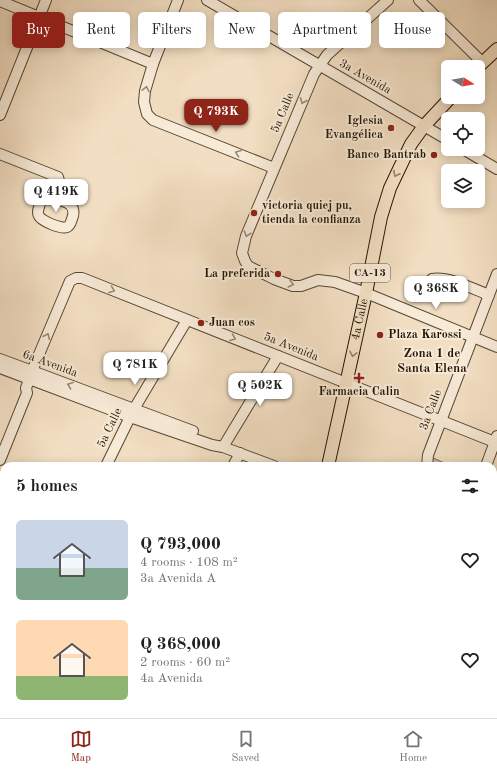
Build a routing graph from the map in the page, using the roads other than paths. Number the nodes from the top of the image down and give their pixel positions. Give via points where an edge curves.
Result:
1 (0, 0) edge
2 (46, 0) edge
3 (178, 0) edge
4 (207, 0) edge
5 (388, 0) edge
6 (419, 0) edge
7 (29, 12) edge
8 (41, 12) edge
9 (65, 27) edge
10 (26, 48) edge
11 (496, 50) edge
12 (475, 60) edge
13 (485, 60) edge
14 (153, 64) junction
15 (319, 65) junction
16 (444, 104) edge
17 (0, 115) edge
18 (424, 126) junction
19 (441, 136) edge
20 (0, 154) edge
21 (475, 156) edge
22 (274, 168) junction
23 (497, 169) edge
24 (60, 200) dead end
25 (497, 274) edge
26 (432, 279) dead end
27 (366, 293) junction
28 (489, 295) junction
29 (187, 320) junction
30 (472, 337) junction
31 (497, 347) edge
32 (278, 356) junction
33 (0, 359) edge
34 (0, 368) edge
35 (29, 380) junction
36 (347, 383) junction
37 (132, 413) junction
38 (440, 420) junction
39 (496, 440) edge
40 (0, 444) edge
41 (223, 447) junction
42 (240, 453) junction
43 (0, 460) edge
44 (108, 462) edge
45 (235, 462) edge
46 (264, 462) edge
47 (329, 462) edge
48 (427, 462) edge
49 (488, 462) edge

1 - 7 street
2 - 8 street
3 - 14 street
4 - 15 street, 3a Avenida
5 - 15 street, 5a Calle
6 - 12 street
9 - 14 street
10 - 17 street
11 - 13 main road
22 -> 14 street via 153,120 147,114 144,102
15 - 18 street, 3a Avenida
15 -> 22 street, 5a Calle
16 - 18 main road, 4a Calle / CA-13
18 - 19 street, 3a Avenida
18 -> 27 main road, 4a Calle / CA-13 via 390,188 381,217
20 - 24 street via 58,177
21 - 23 street
22 -> 27 street, 5a Calle via 246,236 242,253 244,261 261,273 293,286 323,280
25 - 28 street, 3a Calle
26 - 28 street via 446,279
27 - 30 street
27 -> 36 main road, 4a Calle / CA-13
28 - 30 street, 3a Calle
29 -> 32 street, 5a Avenida
35 -> 29 street, 5a Avenida via 70,281 76,278 82,278
29 - 37 street, 5a Calle
30 - 31 street
30 - 38 street, 3a Calle
32 - 36 street, 5a Avenida
32 - 41 street
33 - 35 street, 6a Avenida
34 - 35 street, 6a Avenida
35 - 37 street, 6a Avenida
35 - 40 street via 22,390
35 - 43 street via 27,393
36 - 38 street, 5a Avenida
36 - 47 main road, 4a Calle / CA-13
37 - 41 street, 6a Avenida
37 - 44 street, 5a Calle
38 - 39 street, 5a Avenida
38 - 48 street, 3a Calle
39 - 49 street
41 - 42 street, 6a Avenida
42 - 45 street
42 - 46 street, 6a Avenida

